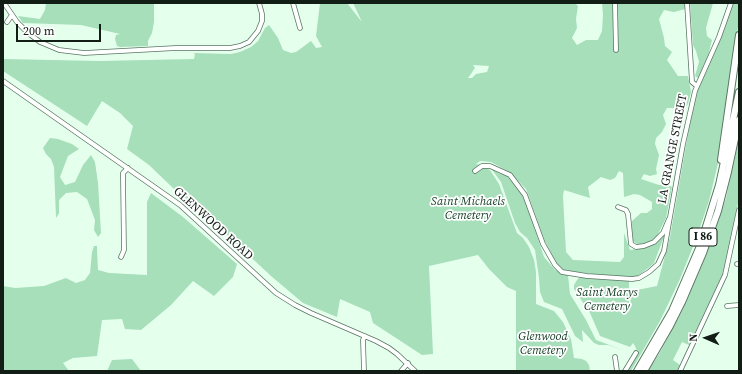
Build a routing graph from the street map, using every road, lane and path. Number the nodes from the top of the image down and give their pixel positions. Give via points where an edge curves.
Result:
1 (4, 3) edge
2 (259, 3) edge
3 (292, 3) edge
4 (615, 3) edge
5 (687, 3) edge
6 (732, 3) edge
7 (12, 15) junction
8 (7, 22) dead end
9 (300, 28) dead end
10 (739, 34) edge
11 (616, 50) dead end
12 (3, 81) edge
13 (697, 86) junction
14 (739, 92) edge
15 (739, 120) edge
16 (128, 168) junction
17 (475, 171) dead end
18 (719, 185) junction
19 (618, 207) dead end
20 (739, 210) edge
21 (672, 211) junction
22 (737, 228) edge
23 (121, 257) dead end
24 (739, 305) edge
25 (727, 306) dead end
26 (365, 336) junction
27 (636, 353) dead end
28 (615, 357) dead end
29 (408, 363) junction
30 (364, 371) edge
31 (401, 371) edge
32 (415, 371) edge
33 (617, 371) edge
34 (625, 371) edge
35 (637, 371) edge
36 (644, 371) edge
37 (680, 371) edge

1 - 7 street
2 - 7 street via 262,22 258,31 249,42 230,48 176,48 100,53 59,50 40,42
3 - 9 street
4 - 11 street
5 - 13 street via 692,82
6 - 13 street, LA GRANGE STREET
7 - 8 street
10 - 18 highway
12 - 16 street, GLENWOOD ROAD
13 - 21 street, LA GRANGE STREET via 683,144
14 - 18 highway, I 86
15 - 36 highway, I 86 via 718,210 703,253 682,302
16 - 23 street via 123,173 124,250
16 - 26 street, GLENWOOD ROAD via 180,205 276,292 311,313
17 - 21 street, LA GRANGE STREET via 482,166 490,166 510,175 525,195 543,244 562,272 622,279 638,278 649,272 658,264 664,251
18 - 35 highway, I 86 via 706,229 687,278 672,311
19 - 21 street via 626,210 628,214 631,244 636,247 660,238
20 - 22 street
22 - 37 street via 721,285
24 - 25 street
26 - 29 street, GLENWOOD ROAD via 389,348
26 - 30 street
27 - 34 street
28 - 33 street
29 - 31 street
29 - 32 street, GLENWOOD ROAD

